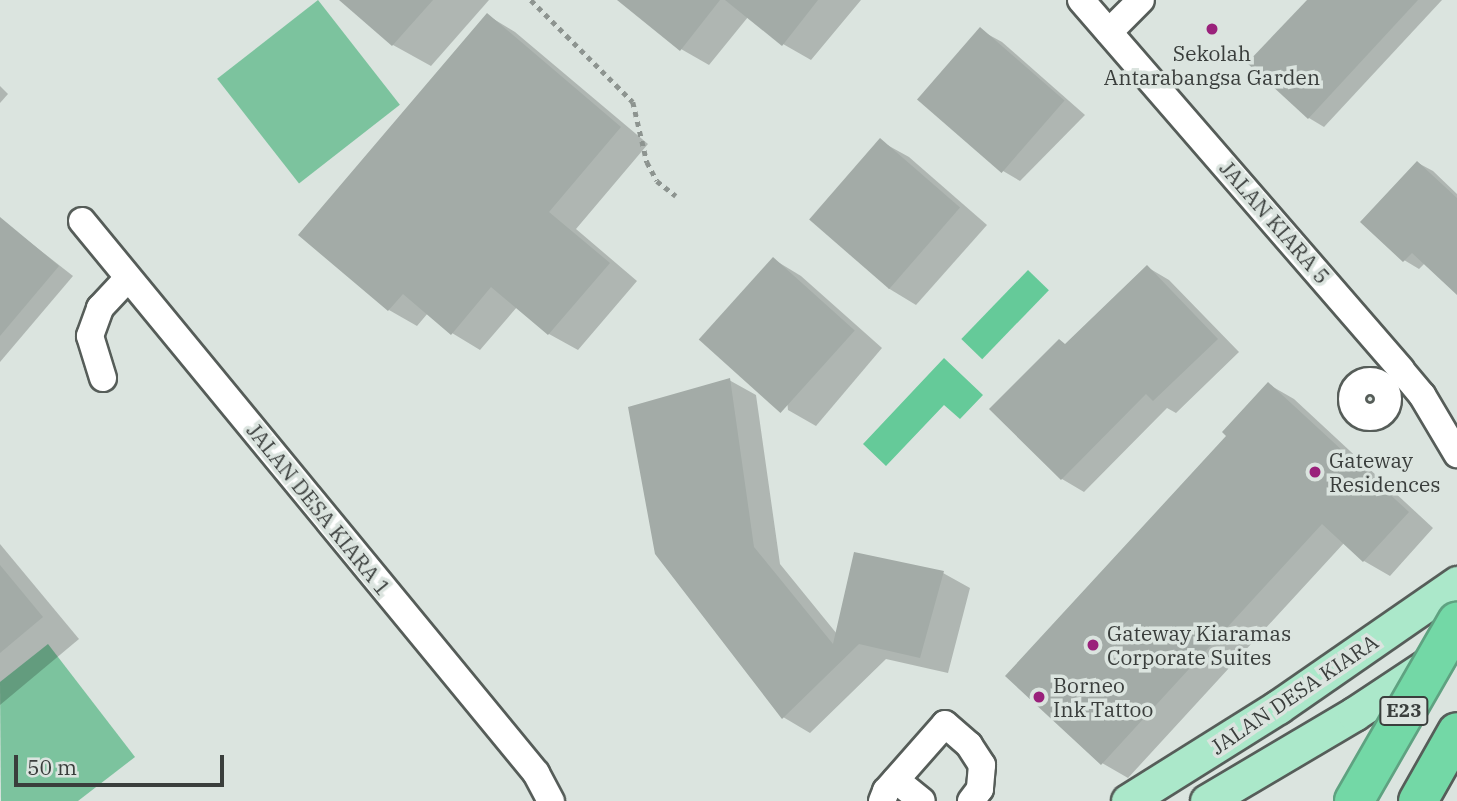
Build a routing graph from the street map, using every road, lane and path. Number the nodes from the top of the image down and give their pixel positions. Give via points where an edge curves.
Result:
1 (531, 0) edge
2 (1081, 0) edge
3 (1141, 0) edge
4 (1109, 32) junction
5 (676, 196) dead end
6 (82, 221) dead end
7 (128, 278) junction
8 (103, 378) dead end
9 (1457, 454) edge
10 (1457, 583) edge
11 (1457, 622) edge
12 (1457, 646) edge
13 (1453, 741) edge
14 (889, 790) edge
15 (551, 801) edge
16 (922, 801) edge
17 (971, 801) edge
18 (1128, 801) edge
19 (1208, 801) edge
20 (1354, 801) edge
21 (1418, 801) edge

1 - 5 path via 633,102 647,162 657,181
2 - 4 street, JALAN KIARA 5
3 - 4 street
4 - 9 street, JALAN KIARA 5 via 1287,234 1392,378 1422,395
6 - 7 street, JALAN DESA KIARA 1
7 - 8 street via 100,308 90,335
7 - 15 street, JALAN DESA KIARA 1 via 536,773
10 - 18 main road, JALAN DESA KIARA via 1278,707
11 - 20 highway, E23, bridge
12 - 19 main road, JALAN DESA KIARA
13 - 21 highway
14 - 16 street
14 - 17 street via 945,724 969,745 982,765 980,789

